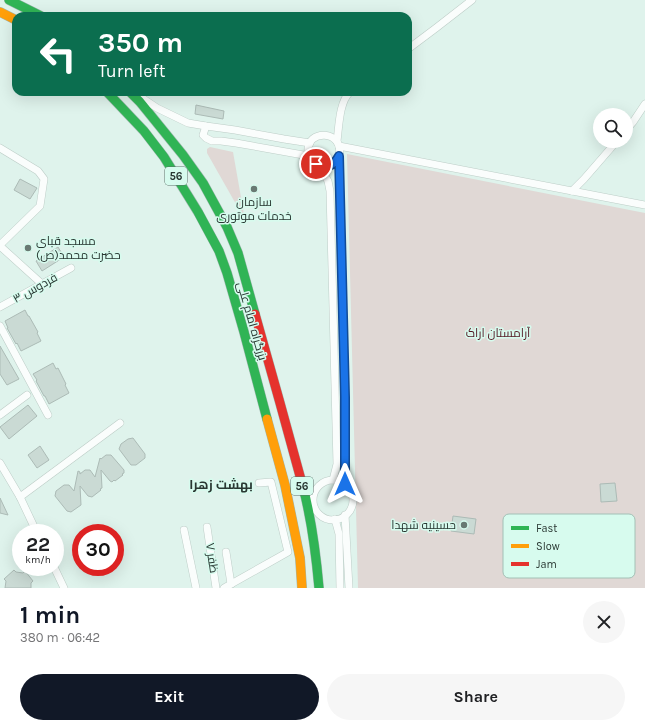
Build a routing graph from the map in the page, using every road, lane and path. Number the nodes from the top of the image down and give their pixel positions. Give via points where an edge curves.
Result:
1 (9, 0) edge
2 (472, 0) edge
3 (0, 12) edge
4 (33, 12) edge
5 (12, 18) edge
6 (412, 45) edge
7 (110, 96) edge
8 (134, 96) edge
9 (140, 96) edge
10 (346, 96) edge
11 (645, 104) edge
12 (633, 122) edge
13 (206, 126) junction
14 (310, 143) junction
15 (338, 144) junction
16 (0, 148) edge
17 (611, 148) edge
18 (309, 156) junction
19 (339, 156) junction
20 (319, 166) junction
21 (572, 191) junction
22 (645, 205) edge
23 (0, 246) edge
24 (71, 268) dead end
25 (243, 268) junction
26 (226, 273) junction
27 (42, 284) junction
28 (334, 300) junction
29 (343, 300) junction
30 (0, 307) edge
31 (0, 326) edge
32 (27, 395) dead end
33 (0, 415) edge
34 (48, 415) dead end
35 (120, 423) dead end
36 (1, 465) edge
37 (333, 480) junction
38 (260, 484) dead end
39 (345, 484) junction
40 (20, 497) junction
41 (345, 515) junction
42 (335, 519) junction
43 (33, 524) edge
44 (207, 527) dead end
45 (184, 530) dead end
46 (226, 552) dead end
47 (58, 576) edge
48 (231, 584) junction
49 (62, 587) edge
50 (196, 588) edge
51 (216, 588) edge
52 (224, 588) edge
53 (302, 588) edge
54 (319, 588) edge
55 (340, 588) edge
56 (349, 588) edge

1 - 4 highway
2 - 6 street
3 - 5 highway
7 - 26 highway, بزرگراه امام علی / 56 via 144,131 182,184 219,251
8 - 25 highway, بزرگراه امام علی / 56 via 203,183 227,227
9 - 13 street via 157,108 188,123
10 - 15 street via 341,109
11 - 12 street
13 - 14 street
13 - 18 street via 203,135 212,140
14 - 15 street via 322,135 329,136
14 - 18 street
15 - 19 street
15 - 21 street
16 - 23 street via 38,171 44,179 40,206
17 - 21 street
18 - 20 street
19 - 20 street via 330,165
19 - 29 street
20 - 28 street via 328,181 330,191
21 - 22 street
23 - 27 street
24 - 27 street, فردوس ۳
25 - 26 highway via 230,240 224,237 220,244
25 - 54 highway, بزرگراه امام علی / 56 via 306,500
26 - 53 highway, بزرگراه امام علی / 56 via 284,485 300,558
27 - 30 street, فردوس ۳
28 - 29 street
28 - 37 street via 338,464
29 - 39 street
31 - 34 street
32 - 33 street
35 - 40 street
36 - 40 street
37 - 39 street
37 - 42 street via 319,485 313,500 321,515
38 - 48 street via 271,482 288,552
39 - 41 street via 351,491 352,500 351,508
40 - 43 street
41 - 42 street
41 - 56 street
42 - 55 street via 339,534
44 - 51 street, ظفر ۷
45 - 50 street
46 - 48 street
47 - 49 street
48 - 52 street

